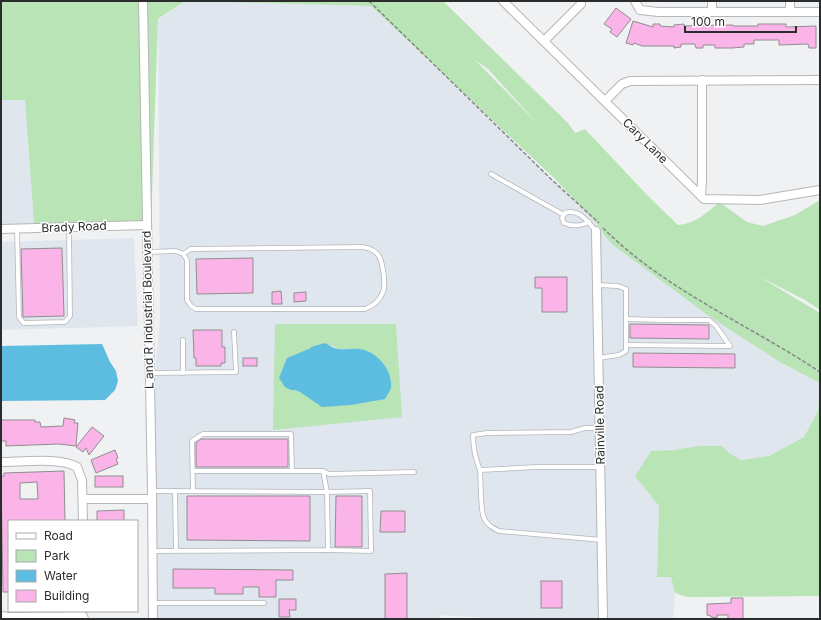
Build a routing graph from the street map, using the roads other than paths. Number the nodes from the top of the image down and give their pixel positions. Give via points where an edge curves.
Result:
1 (143, 1) edge
2 (503, 1) edge
3 (635, 1) edge
4 (712, 1) edge
5 (790, 1) edge
6 (581, 4) dead end
7 (712, 11) junction
8 (790, 12) junction
9 (820, 12) edge
10 (544, 41) junction
11 (702, 80) junction
12 (820, 80) edge
13 (605, 101) junction
14 (491, 174) dead end
15 (820, 190) edge
16 (701, 196) junction
17 (564, 215) junction
18 (589, 222) junction
19 (147, 225) junction
20 (69, 227) junction
21 (1, 229) edge
22 (17, 229) junction
23 (596, 231) joint
24 (147, 252) junction
25 (183, 254) junction
26 (597, 285) junction
27 (626, 319) junction
28 (234, 332) dead end
29 (183, 340) dead end
30 (626, 345) junction
31 (598, 358) junction
32 (150, 373) junction
33 (183, 373) junction
34 (600, 428) junction
35 (1, 462) edge
36 (600, 468) junction
37 (480, 470) junction
38 (192, 471) junction
39 (292, 471) junction
40 (323, 471) junction
41 (414, 472) dead end
42 (175, 491) junction
43 (192, 492) junction
44 (327, 492) junction
45 (152, 495) junction
46 (83, 499) junction
47 (83, 520) edge
48 (602, 540) junction
49 (176, 550) junction
50 (328, 550) junction
51 (152, 551) junction
52 (152, 603) junction
53 (264, 603) dead end
54 (83, 615) edge
55 (1, 616) edge
56 (152, 619) edge
57 (603, 619) edge

1 - 19 street, L and R Industrial Boulevard
2 - 10 street, Cary Lane
3 - 7 street via 640,10
4 - 7 street
5 - 8 street
6 - 10 street
7 - 8 street
8 - 9 street
10 - 13 street, Cary Lane
11 - 12 street
11 - 13 street via 630,81 622,84
11 - 16 street
13 - 16 street, Cary Lane
14 - 17 lane
15 - 16 street via 760,200 704,199
17 - 18 lane via 571,211 582,215
17 - 18 lane via 564,223 569,225 579,226
18 - 23 lane
19 - 20 street, Brady Road
19 - 24 street, L and R Industrial Boulevard
20 - 22 street, Brady Road
20 - 22 lane via 70,316 65,322 24,323 20,320
21 - 22 street, Brady Road
23 - 26 street, Rainville Road
24 - 25 lane via 176,251
24 - 32 street, L and R Industrial Boulevard
25 - 25 lane via 187,260 187,300 196,309 365,309 375,303 384,292 382,262 380,256 370,248 191,248
26 - 27 lane via 626,289
26 - 31 street, Rainville Road
27 - 30 lane
27 - 30 lane via 710,320 730,346
28 - 33 lane via 236,372
29 - 33 lane
30 - 31 lane via 626,351 619,355
31 - 34 street, Rainville Road
32 - 33 lane
32 - 45 street, L and R Industrial Boulevard
34 - 36 street, Rainville Road
34 - 37 lane via 585,428 571,432 473,435 473,450
35 - 46 street via 71,463 77,466 80,472
36 - 37 lane via 537,467
36 - 48 street, Rainville Road
37 - 48 lane via 484,518 490,526 499,531
38 - 39 lane
38 - 39 lane via 192,441 203,434 256,433 291,434
38 - 43 lane
39 - 40 lane
40 - 41 lane via 329,474
40 - 44 lane
42 - 43 lane
42 - 45 lane
42 - 49 lane
43 - 44 lane
44 - 50 lane
44 - 50 lane via 370,491 371,551
45 - 46 street
45 - 51 street, L and R Industrial Boulevard
46 - 47 street
48 - 57 street, Rainville Road
49 - 50 lane
49 - 51 lane
51 - 52 street, L and R Industrial Boulevard
52 - 53 lane
52 - 56 street, L and R Industrial Boulevard
54 - 55 street via 9,618

